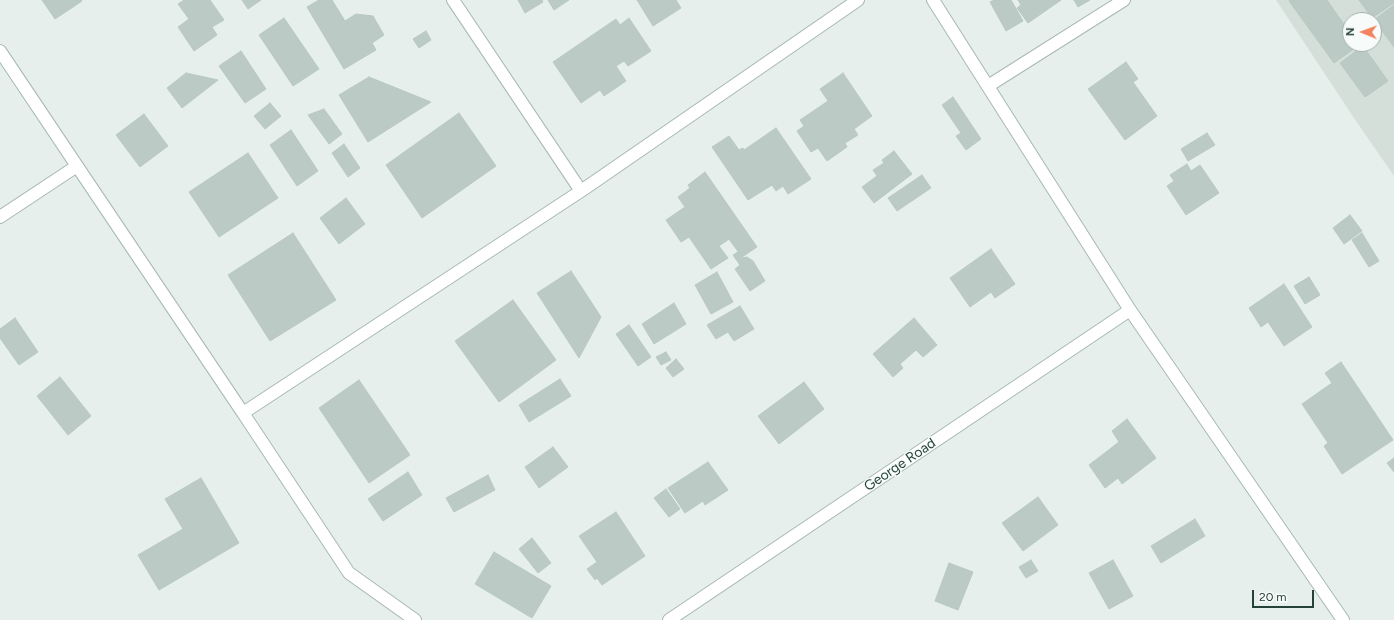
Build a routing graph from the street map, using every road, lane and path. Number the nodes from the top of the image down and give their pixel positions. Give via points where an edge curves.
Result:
1 (453, 0) edge
2 (858, 0) edge
3 (933, 0) edge
4 (1124, 0) edge
5 (0, 51) edge
6 (988, 86) junction
7 (77, 166) junction
8 (582, 191) junction
9 (0, 217) edge
10 (1130, 310) junction
11 (243, 413) junction
12 (415, 620) edge
13 (669, 620) edge
14 (1343, 620) edge

1 - 8 street
2 - 8 street
3 - 6 street
4 - 6 street
5 - 7 street
6 - 10 street
7 - 9 street
7 - 11 street
8 - 11 street
10 - 13 street, George Road
10 - 14 street
11 - 12 street via 349,573

